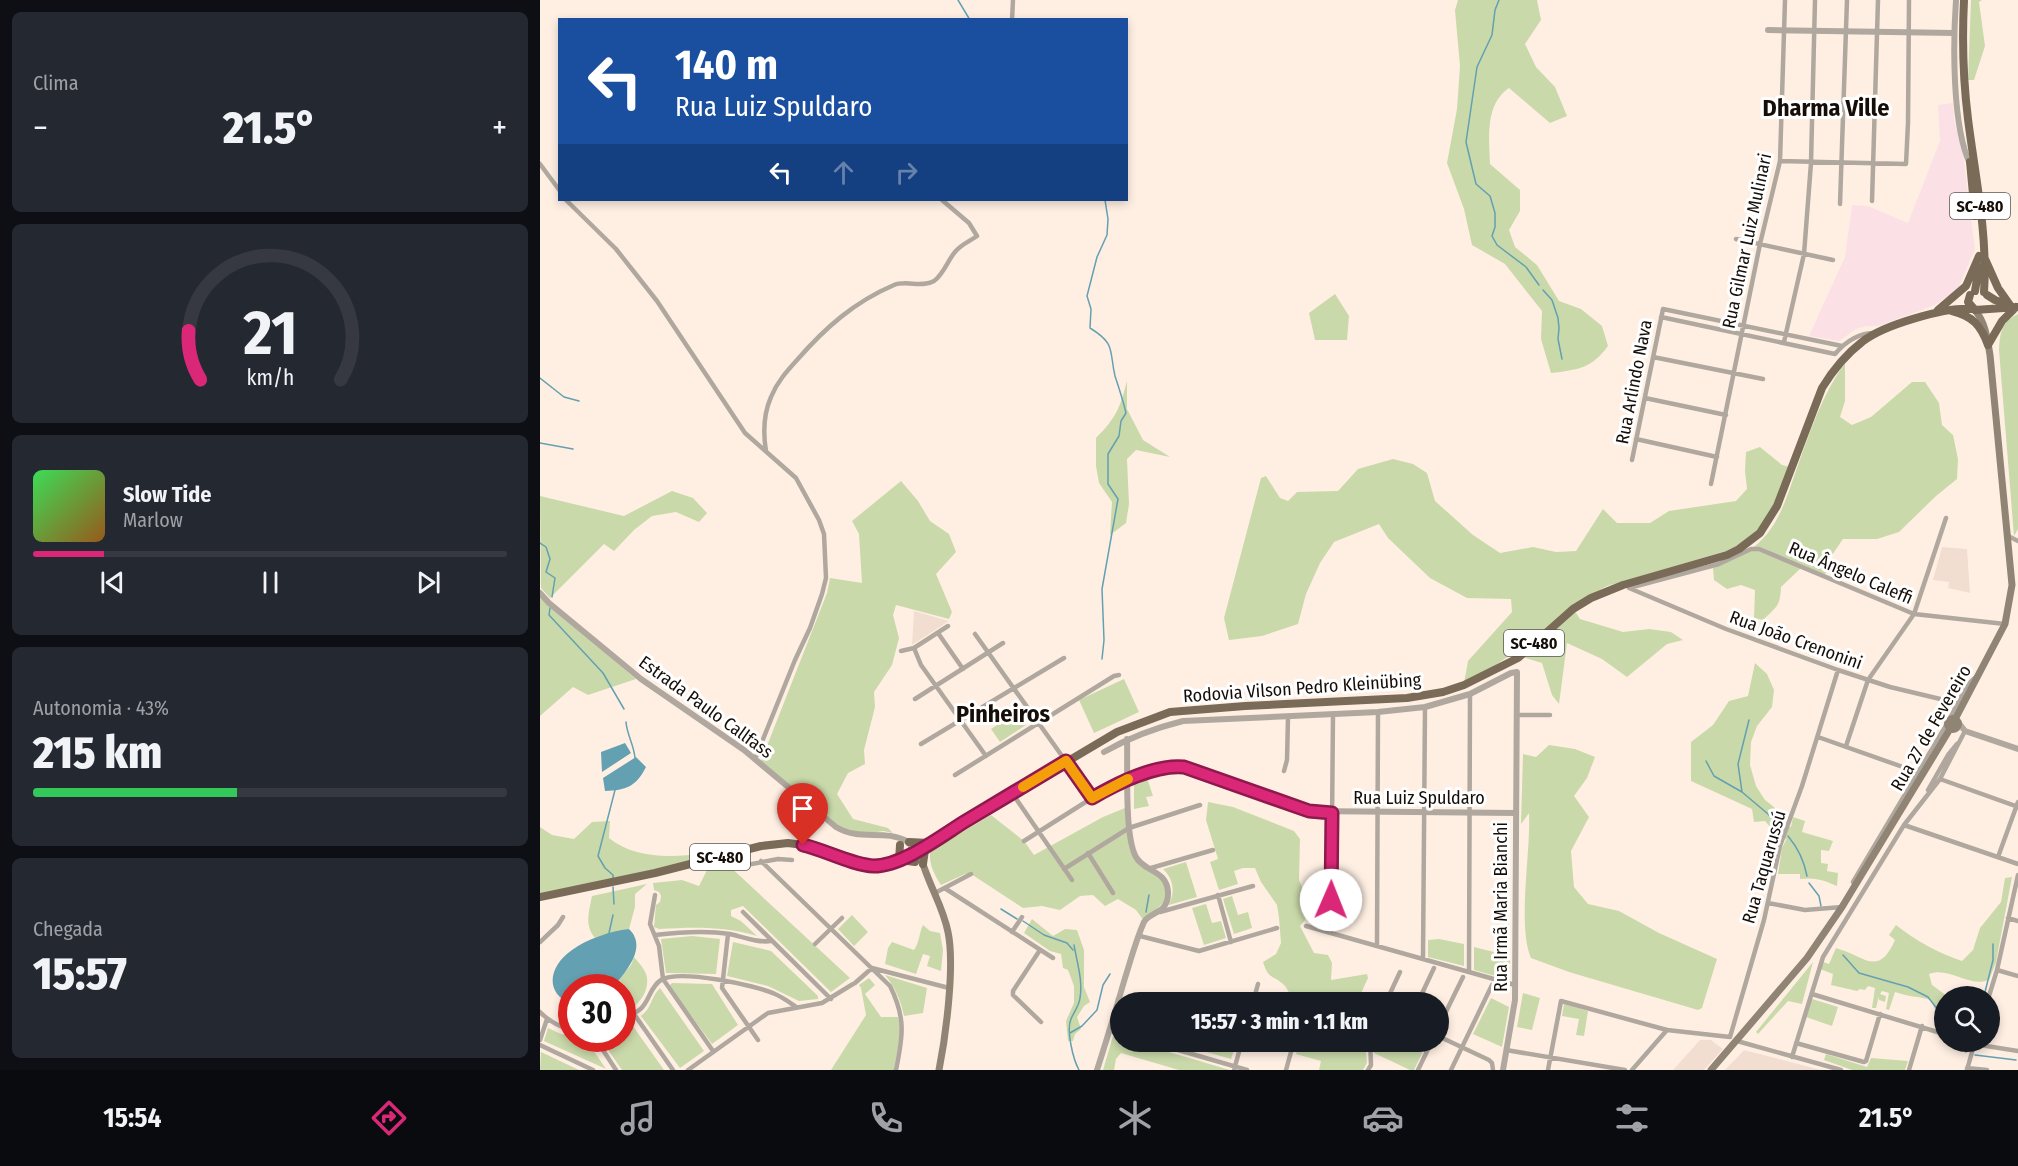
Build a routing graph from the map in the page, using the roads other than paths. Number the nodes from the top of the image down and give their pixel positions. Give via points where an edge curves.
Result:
1 (1013, 0) edge
2 (1785, 0) edge
3 (1815, 0) edge
4 (1847, 0) edge
5 (1878, 0) edge
6 (1909, 0) edge
7 (1956, 0) edge
8 (1964, 0) edge
9 (1012, 18) edge
10 (1768, 30) dead end
11 (1784, 30) junction
12 (1814, 31) junction
13 (1846, 32) junction
14 (1877, 33) junction
15 (1908, 33) junction
16 (1954, 33) junction
17 (1968, 122) junction
18 (1780, 161) junction
19 (1811, 163) junction
20 (1842, 163) junction
21 (540, 164) edge
22 (1873, 164) junction
23 (1970, 165) junction
24 (558, 188) edge
25 (567, 201) edge
26 (943, 201) edge
27 (1872, 201) dead end
28 (1840, 204) dead end
29 (1736, 239) dead end
30 (1760, 244) junction
31 (1804, 254) junction
32 (1981, 255) junction
33 (1833, 260) dead end
34 (1972, 293) junction
35 (1986, 293) junction
36 (2015, 306) edge
37 (1974, 309) junction
38 (1984, 309) junction
39 (1947, 310) junction
40 (1936, 312) junction
41 (1661, 316) junction
42 (1743, 326) junction
43 (1742, 333) junction
44 (1878, 333) junction
45 (1786, 334) junction
46 (1784, 342) junction
47 (1988, 345) junction
48 (1842, 346) junction
49 (1653, 357) junction
50 (1734, 373) junction
51 (1763, 379) dead end
52 (1645, 398) junction
53 (1725, 415) junction
54 (1636, 439) junction
55 (766, 451) junction
56 (1717, 457) junction
57 (1632, 460) dead end
58 (1711, 484) dead end
59 (1946, 518) dead end
60 (2008, 536) junction
61 (2018, 541) edge
62 (1626, 587) junction
63 (540, 593) edge
64 (1914, 614) junction
65 (2005, 624) junction
66 (948, 626) dead end
67 (938, 633) junction
68 (975, 633) dead end
69 (1003, 643) dead end
70 (914, 648) junction
71 (901, 651) dead end
72 (988, 652) junction
73 (1064, 658) dead end
74 (963, 669) junction
75 (1838, 670) junction
76 (1119, 675) dead end
77 (1978, 675) junction
78 (1868, 680) junction
79 (935, 686) junction
80 (1015, 688) junction
81 (1470, 694) junction
82 (915, 699) dead end
83 (1957, 703) junction
84 (1425, 707) junction
85 (1378, 712) junction
86 (1333, 714) junction
87 (1517, 715) junction
88 (1550, 715) dead end
89 (1288, 717) junction
90 (960, 721) junction
91 (1040, 722) junction
92 (1953, 724) junction
93 (1965, 731) junction
94 (1818, 737) junction
95 (1127, 739) junction
96 (921, 744) dead end
97 (1958, 744) junction
98 (1846, 746) junction
99 (2018, 749) edge
100 (1104, 752) dead end
101 (986, 756) junction
102 (755, 759) junction
103 (1066, 761) junction
104 (1284, 771) dead end
105 (1917, 772) junction
106 (956, 775) dead end
107 (1128, 779) junction
108 (1940, 779) junction
109 (1012, 794) junction
110 (1092, 798) junction
111 (1922, 800) junction
112 (1200, 805) dead end
113 (2017, 805) edge
114 (1332, 813) junction
115 (1378, 813) junction
116 (1424, 813) junction
117 (1516, 813) junction
118 (1471, 814) junction
119 (1904, 825) junction
120 (1129, 828) junction
121 (1038, 832) junction
122 (896, 836) junction
123 (1024, 841) dead end
124 (909, 842) junction
125 (930, 843) junction
126 (900, 845) junction
127 (1213, 850) dead end
128 (913, 852) junction
129 (1088, 853) junction
130 (1998, 857) junction
131 (792, 860) dead end
132 (899, 860) junction
133 (761, 861) junction
134 (919, 863) junction
135 (2018, 864) edge
136 (736, 867) dead end
137 (1064, 868) junction
138 (1151, 868) junction
139 (1864, 871) junction
140 (971, 874) dead end
141 (1874, 875) junction
142 (2018, 875) edge
143 (1072, 880) dead end
144 (1253, 886) dead end
145 (946, 889) junction
146 (1113, 892) dead end
147 (936, 893) junction
148 (655, 895) dead end
149 (1218, 896) junction
150 (1849, 896) junction
151 (540, 897) edge
152 (1768, 903) junction
153 (1842, 907) junction
154 (743, 912) dead end
155 (1160, 912) junction
156 (562, 917) dead end
157 (1022, 917) dead end
158 (842, 918) dead end
159 (2008, 918) junction
160 (2018, 921) edge
161 (1306, 926) dead end
162 (1278, 928) dead end
163 (831, 930) junction
164 (1012, 932) junction
165 (1331, 932) junction
166 (728, 934) junction
167 (655, 935) junction
168 (1140, 936) junction
169 (771, 941) junction
170 (540, 942) edge
171 (1231, 942) junction
172 (815, 944) dead end
173 (1377, 945) junction
174 (1040, 950) junction
175 (1053, 958) dead end
176 (1423, 958) junction
177 (872, 968) junction
178 (1434, 968) dead end
179 (1997, 970) junction
180 (1400, 972) dead end
181 (1469, 972) junction
182 (2018, 976) edge
183 (1463, 977) dead end
184 (663, 978) junction
185 (721, 980) junction
186 (1258, 984) dead end
187 (1492, 985) dead end
188 (1515, 985) junction
189 (1992, 986) edge
190 (949, 988) junction
191 (1120, 992) edge
192 (1256, 992) edge
193 (1391, 992) edge
194 (1423, 992) edge
195 (1812, 994) junction
196 (831, 999) junction
197 (795, 1006) junction
198 (1449, 1006) edge
199 (540, 1012) edge
200 (636, 1013) edge
201 (1880, 1014) junction
202 (636, 1017) edge
203 (547, 1019) junction
204 (1041, 1022) dead end
205 (558, 1026) edge
206 (749, 1026) junction
207 (1922, 1026) junction
208 (1110, 1027) edge
209 (1109, 1030) joint
210 (1666, 1030) junction
211 (1934, 1030) edge
212 (1723, 1037) junction
213 (540, 1040) edge
214 (758, 1040) dead end
215 (1449, 1041) edge
216 (1737, 1041) junction
217 (1796, 1043) junction
218 (540, 1045) edge
219 (1461, 1047) junction
220 (1731, 1047) junction
221 (2000, 1048) edge
222 (1506, 1050) junction
223 (713, 1051) junction
224 (2018, 1051) edge
225 (604, 1052) edge
226 (1182, 1052) edge
227 (1239, 1052) edge
228 (1291, 1052) edge
229 (1370, 1052) edge
230 (1427, 1052) edge
231 (1824, 1052) junction
232 (1972, 1052) edge
233 (1550, 1056) junction
234 (1792, 1057) junction
235 (1820, 1065) junction
236 (1234, 1068) edge
237 (1967, 1069) edge
238 (593, 1070) edge
239 (616, 1070) edge
240 (674, 1070) edge
241 (688, 1070) edge
242 (896, 1070) edge
243 (939, 1070) edge
244 (1097, 1070) edge
245 (1247, 1070) edge
246 (1286, 1070) edge
247 (1368, 1070) edge
248 (1418, 1070) edge
249 (1451, 1070) edge
250 (1493, 1070) edge
251 (1503, 1070) edge
252 (1548, 1070) edge
253 (1625, 1070) edge
254 (1632, 1070) edge
255 (1710, 1070) edge
256 (1841, 1070) edge
257 (1909, 1070) edge
258 (1987, 1070) edge

1 - 9 street
2 - 11 street, Rua Gilmar Luiz Mulinari
3 - 12 street
4 - 13 street
5 - 14 street
6 - 15 street
7 - 16 street
8 - 17 main road, SC-480 via 1962,43
10 - 11 street
11 - 12 street
11 - 18 street, Rua Gilmar Luiz Mulinari
12 - 13 street
12 - 19 street
13 - 14 street
13 - 20 street
14 - 15 street
14 - 22 street
15 - 16 street
15 - 22 street via 1906,164
16 - 23 street via 1959,117 1964,153
17 - 23 main road, SC-480
17 - 32 main road, SC-480 via 1978,192
18 - 19 street
18 - 30 street, Rua Gilmar Luiz Mulinari
19 - 20 street
19 - 31 street
20 - 22 street
20 - 28 street
21 - 24 street
22 - 27 street
23 - 32 main road, SC-480
25 - 55 street via 623,258 657,301 745,432
26 - 55 street via 969,223 977,236 957,249 931,283 897,284 877,292 817,337 782,377 771,398 764,437
29 - 30 street
30 - 31 street
30 - 42 street, Rua Gilmar Luiz Mulinari
31 - 33 street
31 - 45 street
32 - 34 main road, SC-480
32 - 35 main road, SC-480
32 - 36 main road via 1998,288
32 - 40 main road via 1966,286
34 - 35 main road
34 - 37 main road via 1968,302
34 - 39 main road, Rodovia Vilson Pedro Kleinübing / SC-480
35 - 36 main road
35 - 38 main road via 1988,304
36 - 38 main road
36 - 47 main road
37 - 38 main road
37 - 39 main road, Rodovia Vilson Pedro Kleinübing / SC-480
37 - 47 main road, Rua 27 de Fevereiro via 1982,319
38 - 47 main road, Rua 27 de Fevereiro
39 - 40 main road, Rodovia Vilson Pedro Kleinübing / SC-480
39 - 47 main road via 1972,319 1982,328
40 - 44 main road, Rodovia Vilson Pedro Kleinübing / SC-480
41 - 42 street, Rua Arlindo Nava via 1663,309
41 - 43 street
41 - 49 street, Rua Arlindo Nava
42 - 43 street, Rua Gilmar Luiz Mulinari
42 - 45 street
43 - 46 street
43 - 50 street, Rua Gilmar Luiz Mulinari
44 - 48 street via 1860,334
44 - 62 main road, Rodovia Vilson Pedro Kleinübing / SC-480 via 1854,348 1831,373 1777,506 1760,532 1727,555
45 - 46 street
45 - 48 street
46 - 48 street via 1835,354
47 - 60 main road, Rua 27 de Fevereiro
49 - 50 street
49 - 52 street, Rua Arlindo Nava
50 - 51 street
50 - 53 street, Rua Gilmar Luiz Mulinari
52 - 53 street
52 - 54 street, Rua Arlindo Nava
53 - 56 street, Rua Gilmar Luiz Mulinari
54 - 56 street
54 - 57 street, Rua Arlindo Nava
55 - 102 street via 796,478 819,520 824,534 826,578 810,628
56 - 58 street, Rua Gilmar Luiz Mulinari
59 - 64 street
60 - 61 street
60 - 65 main road, Rua 27 de Fevereiro via 2012,585
62 - 64 street, Rua Ângelo Caleffi via 1719,564 1759,549
62 - 75 street, Rua João Crenonini
62 - 103 main road, Rodovia Vilson Pedro Kleinübing / SC-480 via 1609,590 1580,604 1518,657 1474,681 1443,692 1407,698 1170,712 1117,732
63 - 102 street, Estrada Paulo Callfass via 641,679
64 - 65 street, Rua Ângelo Caleffi
64 - 78 street
65 - 77 main road, Rua 27 de Fevereiro
66 - 67 street
67 - 70 street
67 - 74 street
68 - 72 street
69 - 72 street
70 - 71 street
70 - 79 street
72 - 74 street
72 - 80 street
73 - 80 street
74 - 79 street
75 - 78 street, Rua João Crenonini
75 - 94 street, Rua Taquarussú
76 - 91 street
77 - 83 street
77 - 92 main road, Rua 27 de Fevereiro
78 - 83 street, Rua João Crenonini
78 - 98 street
79 - 82 street
79 - 90 street
80 - 90 street
80 - 91 street
81 - 84 street
81 - 87 street, Rua Irmã Maria Bianchi via 1517,672
81 - 118 street
83 - 92 street
84 - 85 street
84 - 116 street
85 - 86 street
85 - 115 street
86 - 89 street
86 - 114 street
87 - 88 street
87 - 117 street, Rua Irmã Maria Bianchi
89 - 95 street via 1183,721
89 - 104 street
90 - 96 street
90 - 101 street
91 - 101 street
91 - 103 street
92 - 93 street
92 - 105 street
92 - 139 main road, Rua 27 de Fevereiro
93 - 97 street
93 - 99 street
94 - 98 street
94 - 152 street, Rua Taquarussú via 1780,846
95 - 100 street
95 - 107 street
97 - 108 street
97 - 111 street
98 - 105 street
101 - 106 street
102 - 122 street, Estrada Paulo Callfass via 844,832
103 - 109 main road, Rodovia Vilson Pedro Kleinübing / SC-480
103 - 110 street
105 - 150 street via 1846,895
107 - 110 street, Rua Luiz Spuldaro
107 - 114 street, Rua Luiz Spuldaro via 1184,767 1309,811
107 - 120 street
108 - 111 street
108 - 113 street
109 - 121 street
109 - 125 main road, Rodovia Vilson Pedro Kleinübing / SC-480
110 - 121 street, Rua Luiz Spuldaro
111 - 119 street
112 - 120 street
113 - 130 street
114 - 115 street, Rua Luiz Spuldaro
114 - 165 street
115 - 116 street, Rua Luiz Spuldaro
115 - 173 street
116 - 118 street, Rua Luiz Spuldaro
116 - 176 street
117 - 118 street, Rua Luiz Spuldaro
117 - 188 street, Rua Irmã Maria Bianchi
118 - 181 street
119 - 130 street
119 - 141 street
120 - 129 street
120 - 138 street via 1135,855
121 - 123 street, Rua Luiz Spuldaro
121 - 137 street
122 - 124 street, Estrada Paulo Callfass
122 - 126 street
124 - 125 main road
124 - 128 street
125 - 128 main road, Rodovia Vilson Pedro Kleinübing / SC-480
125 - 134 main road
126 - 128 street
126 - 132 main road
127 - 138 street
128 - 132 main road, Rodovia Vilson Pedro Kleinübing / SC-480
128 - 134 main road via 921,858
129 - 137 street
129 - 146 street
130 - 135 street
131 - 133 street
132 - 134 main road
132 - 151 main road, Rodovia Vilson Pedro Kleinübing / SC-480 via 868,865 803,845 779,844
133 - 136 street
133 - 163 street
134 - 147 main road
137 - 143 street
138 - 155 street via 1168,888
139 - 141 street
139 - 150 main road, Rua 27 de Fevereiro
140 - 145 street
141 - 195 street via 1823,957
142 - 159 street
144 - 149 street
145 - 147 street
145 - 164 street
147 - 190 main road via 950,946
148 - 167 street via 650,924
149 - 155 street
149 - 171 street
150 - 153 main road, Rua 27 de Fevereiro
152 - 153 street via 1806,910
152 - 212 street, Rua Taquarussú via 1730,1037
153 - 216 main road, Rua 27 de Fevereiro via 1808,958
154 - 169 street
155 - 168 street via 1146,919
156 - 170 street
157 - 164 street
158 - 163 street
159 - 160 street
159 - 179 street
161 - 165 street
162 - 171 street
163 - 172 street
163 - 177 street
164 - 174 street
165 - 173 street
166 - 167 street via 689,931
166 - 169 street
166 - 185 street
167 - 184 street
168 - 171 street via 1199,951
168 - 191 street
169 - 196 street
173 - 176 street
174 - 175 street
174 - 204 street via 1013,996
176 - 181 street
177 - 190 street
177 - 196 street
177 - 242 street via 890,986 899,1003 903,1029
178 - 194 street
179 - 182 street
179 - 189 street
180 - 193 street
181 - 188 street
183 - 198 street
184 - 185 street
184 - 200 street
184 - 223 street
185 - 197 street via 776,994
185 - 206 street via 722,988
186 - 192 street
187 - 219 street
188 - 222 street, Rua Irmã Maria Bianchi
190 - 243 main road
195 - 201 street
195 - 217 street
196 - 197 street
197 - 206 street via 768,1012
199 - 203 street
201 - 207 street
201 - 231 street via 1866,1061
202 - 240 street
203 - 205 street
203 - 213 street
206 - 214 street
206 - 223 street
207 - 211 street
207 - 257 street
208 - 209 street
209 - 244 street
210 - 212 street
210 - 233 street via 1561,1001
210 - 254 street
212 - 220 street
215 - 219 street
216 - 220 main road, Rua 27 de Fevereiro
216 - 234 street
217 - 231 street
217 - 234 street
218 - 238 street
219 - 249 street
219 - 250 street via 1489,1060
220 - 255 main road, Rua 27 de Fevereiro
221 - 224 street
222 - 233 street
222 - 251 street, Rua Irmã Maria Bianchi
223 - 241 street
225 - 239 street
226 - 236 street
227 - 236 street
228 - 246 street
229 - 247 street
230 - 248 street
231 - 235 street
232 - 237 street
233 - 252 street
233 - 253 street
234 - 235 street
235 - 256 street
236 - 245 street
237 - 258 street

